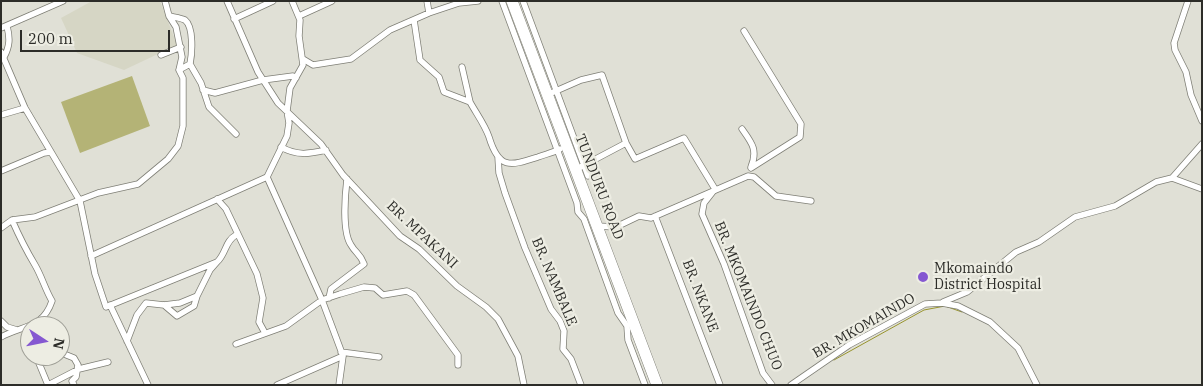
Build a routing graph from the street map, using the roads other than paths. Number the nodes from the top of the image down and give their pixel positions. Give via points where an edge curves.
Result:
1 (63, 1) edge
2 (165, 1) edge
3 (227, 1) edge
4 (273, 1) edge
5 (292, 1) edge
6 (332, 1) edge
7 (426, 1) edge
8 (478, 1) edge
9 (502, 1) edge
10 (512, 1) edge
11 (523, 1) edge
12 (1188, 1) edge
13 (429, 13) junction
14 (169, 16) junction
15 (299, 16) junction
16 (234, 19) junction
17 (414, 20) junction
18 (4, 27) edge
19 (744, 30) dead end
20 (180, 47) junction
21 (3, 54) edge
22 (161, 56) dead end
23 (303, 59) junction
24 (190, 64) junction
25 (313, 65) junction
26 (462, 67) dead end
27 (179, 70) junction
28 (302, 71) junction
29 (296, 78) junction
30 (262, 80) junction
31 (202, 90) junction
32 (553, 92) junction
33 (470, 102) junction
34 (25, 108) junction
35 (287, 112) junction
36 (1, 115) edge
37 (1202, 120) edge
38 (742, 129) dead end
39 (236, 134) dead end
40 (41, 136) junction
41 (626, 143) junction
42 (1202, 144) edge
43 (282, 147) junction
44 (562, 148) junction
45 (326, 150) junction
46 (50, 152) junction
47 (42, 154) junction
48 (498, 157) junction
49 (579, 168) junction
50 (751, 168) junction
51 (1, 172) edge
52 (267, 176) junction
53 (588, 176) dead end
54 (748, 176) junction
55 (1172, 178) junction
56 (346, 179) junction
57 (715, 189) junction
58 (1202, 189) edge
59 (217, 199) junction
60 (811, 200) dead end
61 (80, 201) junction
62 (655, 216) junction
63 (12, 220) junction
64 (596, 226) junction
65 (1, 228) edge
66 (236, 235) junction
67 (91, 256) junction
68 (217, 262) junction
69 (197, 296) junction
70 (329, 298) junction
71 (322, 300) junction
72 (942, 302) junction
73 (110, 305) junction
74 (164, 305) junction
75 (46, 316) edge
76 (1, 321) edge
77 (20, 329) edge
78 (17, 330) junction
79 (265, 333) junction
80 (1, 337) edge
81 (127, 341) junction
82 (236, 344) dead end
83 (342, 354) junction
84 (70, 356) edge
85 (380, 358) dead end
86 (108, 362) dead end
87 (458, 365) dead end
88 (40, 366) edge
89 (79, 370) junction
90 (48, 385) edge
91 (74, 385) edge
92 (148, 385) edge
93 (277, 385) edge
94 (339, 385) edge
95 (524, 385) edge
96 (581, 385) edge
97 (645, 385) edge
98 (657, 385) edge
99 (720, 385) edge
100 (772, 385) edge
101 (790, 385) edge
102 (1037, 385) edge

1 - 18 street
2 - 14 street
3 - 16 street, BR. MPAKANI
4 - 16 street
5 - 15 street
6 - 15 street
7 - 13 street
8 - 13 street via 459,3
9 - 44 street
10 - 32 highway, TUNDURU ROAD
11 - 32 street
12 - 37 street via 1174,43
13 - 17 street
14 - 20 street via 176,27
14 - 24 street via 184,20 188,26 193,50
15 - 23 street
16 - 30 street, BR. MPAKANI
17 - 25 street via 384,34 351,59
17 - 33 street via 420,60 439,77 444,92
18 - 21 street via 10,38 8,50
19 - 50 street via 801,124 802,131 800,137
20 - 22 street
20 - 27 street
21 - 34 street
23 - 25 street
23 - 28 street
24 - 27 street
24 - 31 street
25 - 28 street
26 - 33 street, BR. NAMBALE
27 - 61 street via 183,78 184,102 178,146 168,159 138,184 98,193
28 - 29 street
29 - 30 street
29 - 35 street via 290,88
30 - 31 street via 215,93
30 - 35 street, BR. MPAKANI
31 - 39 street via 210,108
32 - 41 street via 602,75
32 - 44 highway, TUNDURU ROAD
32 - 49 street
33 - 48 street, BR. NAMBALE via 488,136 490,147
34 - 36 street
34 - 40 street
35 - 43 street via 289,124
35 - 45 street, BR. MPAKANI
38 - 50 street via 755,147
40 - 46 street
40 - 47 street
41 - 49 street
41 - 57 street via 635,159 684,138
42 - 55 street
43 - 45 street via 292,153 306,154
43 - 52 street
44 - 48 street via 522,163 511,164
44 - 49 highway, TUNDURU ROAD
44 - 97 street via 578,212 584,219 618,313 627,326 628,340
45 - 56 street, BR. MPAKANI
46 - 47 street
46 - 61 street
47 - 51 street
48 - 96 street, BR. NAMBALE via 499,173 525,248 551,309 560,320 564,331 563,349 577,370
49 - 53 street
49 - 64 highway, TUNDURU ROAD
50 - 54 street
52 - 59 street
52 - 71 street
54 - 57 street
54 - 60 street via 776,196
55 - 58 street
55 - 72 street, BR. MKOMAINDO via 1156,182 1115,206 1075,217 1039,242 1016,252 968,292
56 - 70 street via 345,213 350,245 360,254 364,264 331,289
56 - 95 street, BR. MPAKANI via 400,236 498,319 518,356
57 - 62 street
57 - 100 street, BR. MKOMAINDO CHUO via 704,203 702,214 724,264 763,374
59 - 66 street via 226,209
59 - 67 street
61 - 63 street via 35,217
61 - 67 street
62 - 64 street via 639,216 616,227
62 - 99 street, BR. NKANE
63 - 65 street
63 - 75 street via 52,301
64 - 98 highway, TUNDURU ROAD
66 - 68 street
66 - 79 street via 257,274 263,298 259,322
67 - 73 street via 106,307
68 - 69 street
68 - 73 street
69 - 74 street
69 - 74 street via 194,306 177,316
70 - 71 street
70 - 87 street via 364,288 375,288 383,296 408,291 458,355
71 - 79 street via 286,326
71 - 83 street
72 - 101 street, BR. MKOMAINDO via 926,304 908,313 849,346
72 - 102 street via 990,322 1018,348
73 - 81 street
74 - 81 street via 146,303 137,315
76 - 78 street
77 - 78 street
78 - 80 street
79 - 82 street
81 - 92 street
83 - 85 street
83 - 93 street
83 - 94 street
84 - 89 street
86 - 89 street
88 - 90 street
89 - 90 street
89 - 91 street via 72,381

